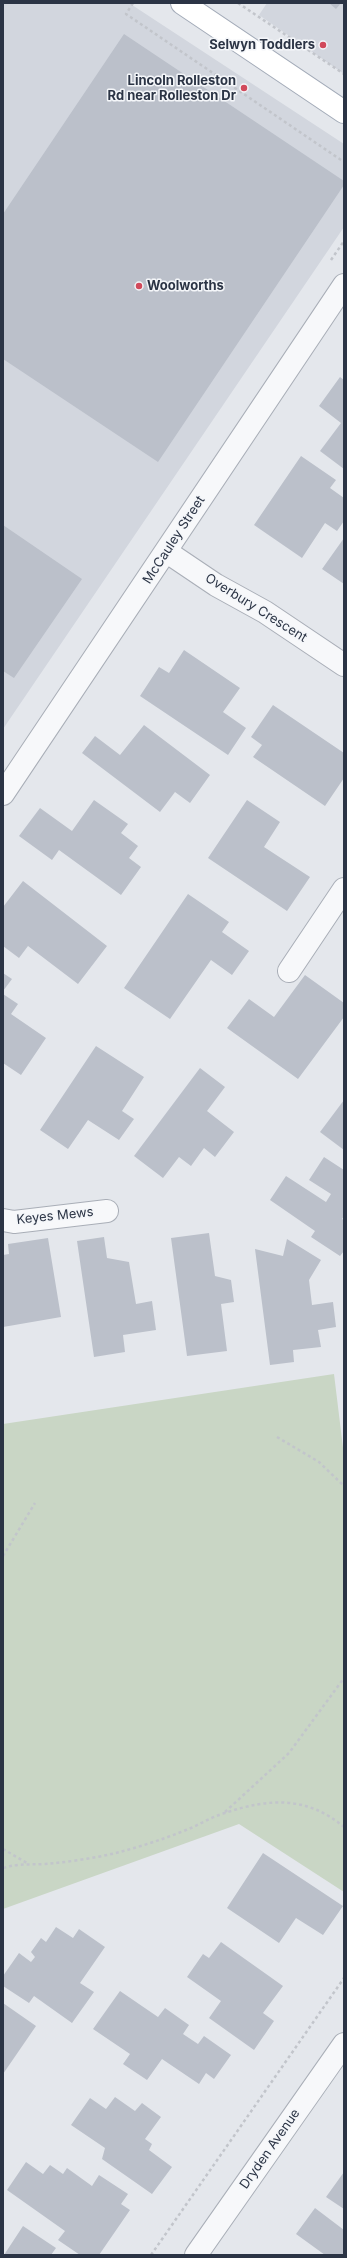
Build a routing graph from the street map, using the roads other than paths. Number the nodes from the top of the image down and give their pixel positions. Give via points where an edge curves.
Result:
1 (182, 3) edge
2 (344, 112) edge
3 (344, 285) edge
4 (167, 552) junction
5 (344, 665) edge
6 (3, 794) edge
7 (344, 889) edge
8 (289, 971) dead end
9 (107, 1211) dead end
10 (3, 1220) edge
11 (344, 2044) edge
12 (196, 2255) edge

1 - 2 main road
3 - 4 street, McCauley Street via 198,500
4 - 5 street, Overbury Crescent via 216,585 265,612
4 - 6 street, McCauley Street
7 - 8 street
9 - 10 street, Keyes Mews via 14,1222
11 - 12 street, Dryden Avenue

